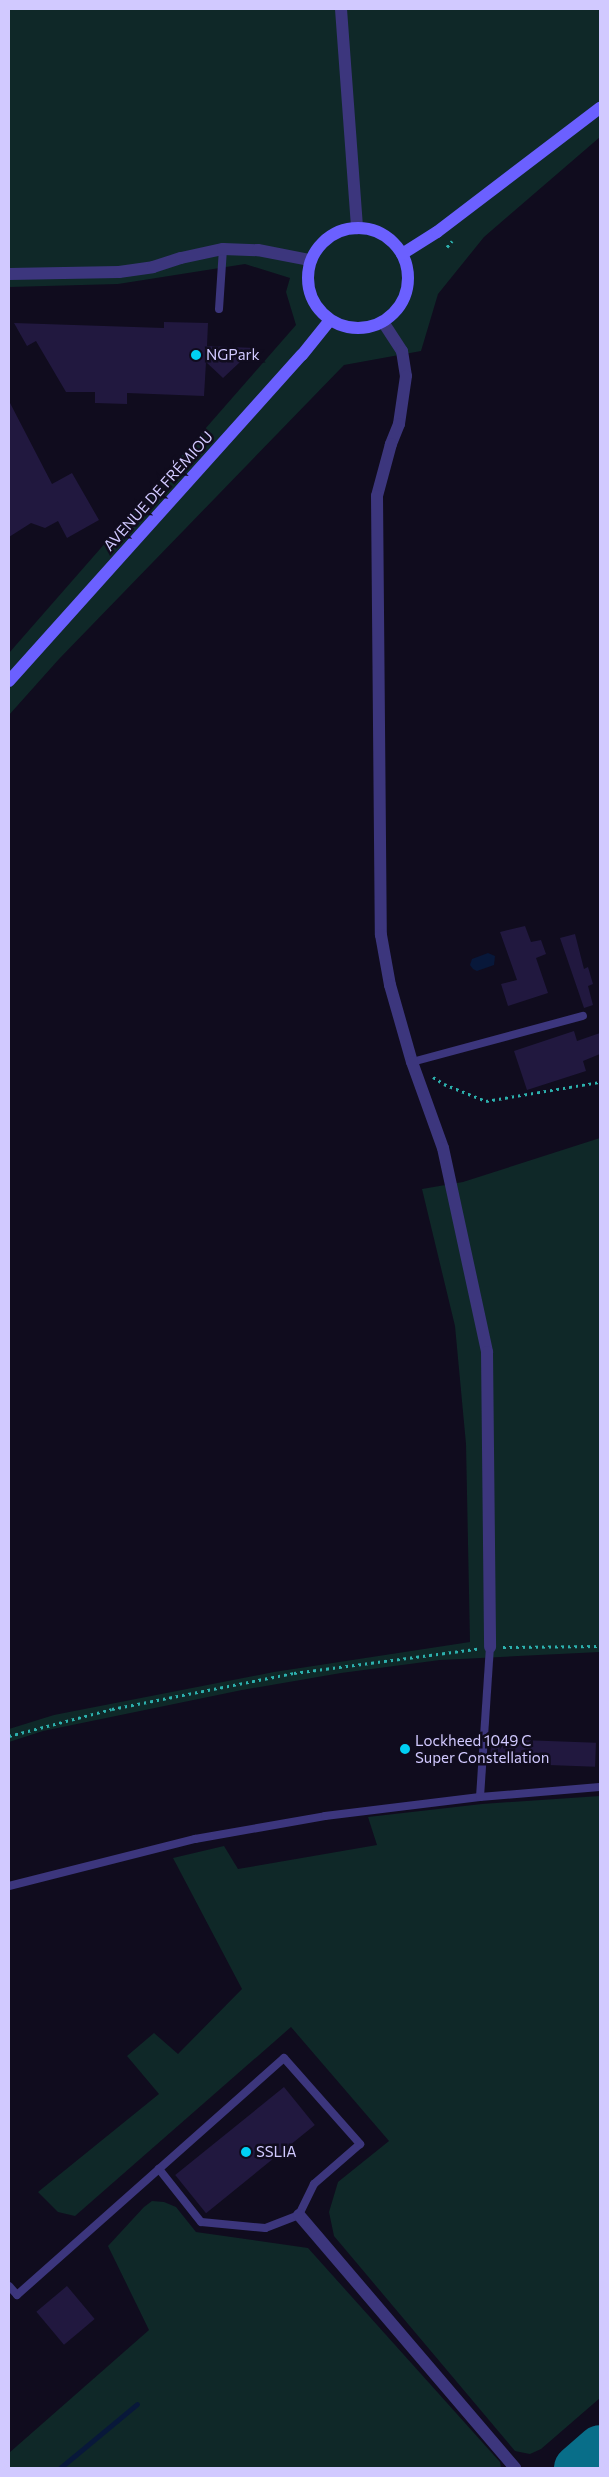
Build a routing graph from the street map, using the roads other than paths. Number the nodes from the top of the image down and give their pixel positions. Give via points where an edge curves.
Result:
1 (341, 9) edge
2 (600, 108) edge
3 (357, 228) junction
4 (223, 249) junction
5 (402, 254) junction
6 (310, 260) junction
7 (9, 274) edge
8 (219, 309) dead end
9 (330, 320) junction
10 (383, 322) junction
11 (9, 681) edge
12 (583, 1016) dead end
13 (412, 1062) junction
14 (490, 1647) joint
15 (600, 1787) edge
16 (480, 1797) junction
17 (9, 1886) edge
18 (159, 2169) junction
19 (299, 2215) junction
20 (9, 2286) edge
21 (515, 2468) edge

1 - 3 street
2 - 5 main road via 437,232
3 - 5 main road via 371,229 383,235
3 - 6 main road via 342,230 329,237
4 - 6 street via 258,250
4 - 7 street via 120,272
4 - 8 lane
5 - 10 main road via 408,284 404,299
6 - 9 main road via 309,294 317,309
9 - 10 main road via 356,329
9 - 11 main road, AVENUE DE FRÉMIOU
10 - 13 street via 402,351 406,376 399,424 377,496 381,935 390,985
12 - 13 lane
13 - 14 street via 443,1148 487,1352
14 - 16 lane
15 - 16 lane
16 - 17 lane via 325,1816 195,1839
18 - 19 lane via 201,2222 265,2228
18 - 19 lane via 284,2058 360,2144 314,2184
18 - 20 lane via 17,2294
19 - 21 street

